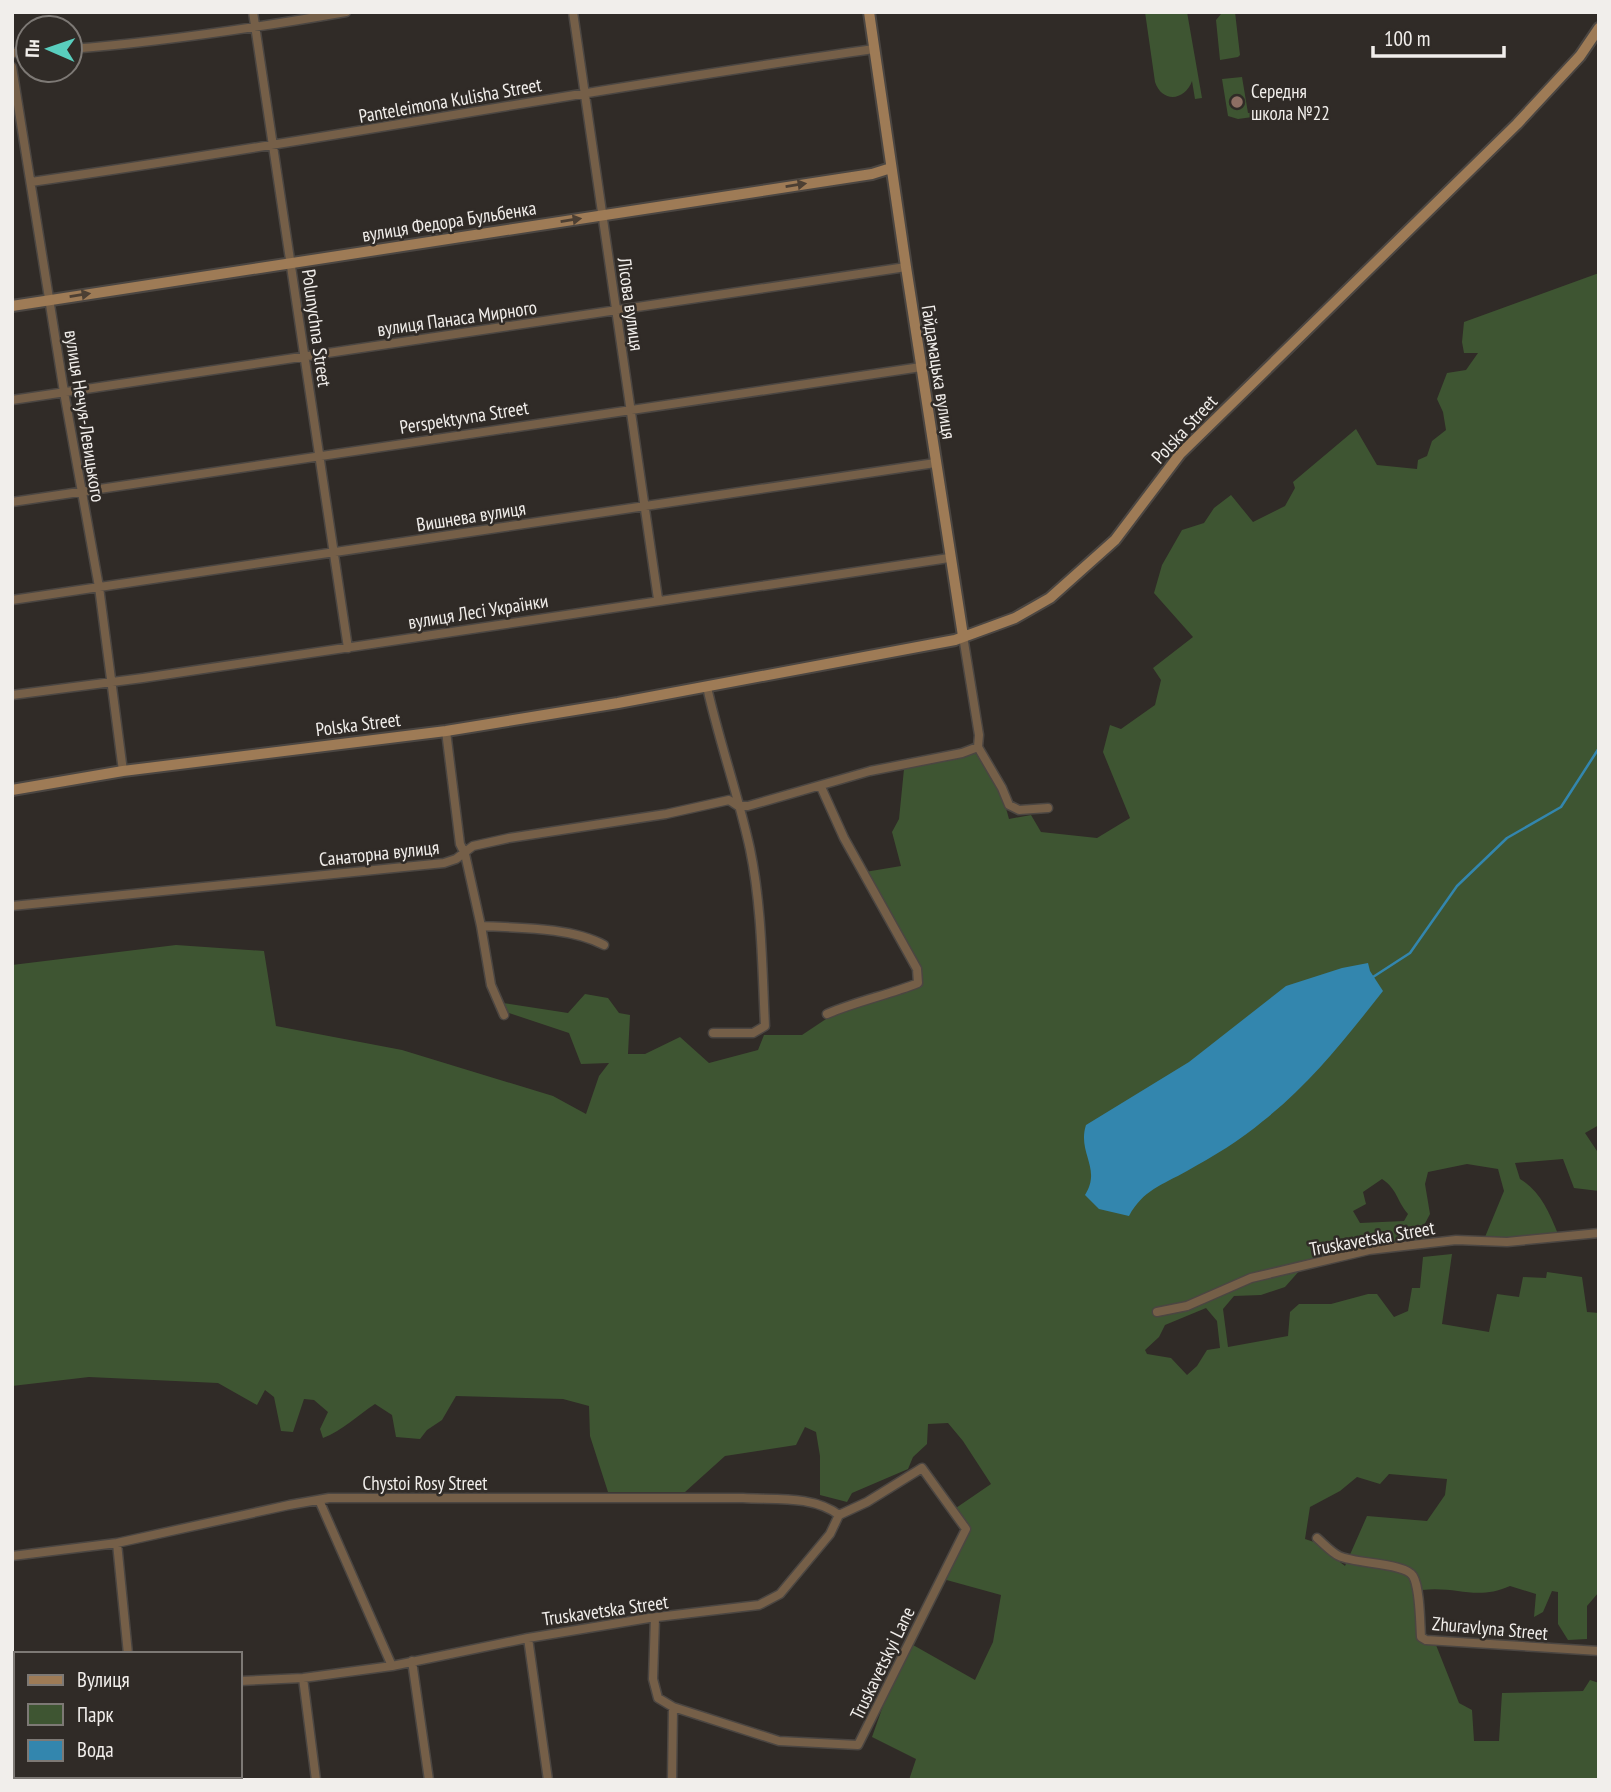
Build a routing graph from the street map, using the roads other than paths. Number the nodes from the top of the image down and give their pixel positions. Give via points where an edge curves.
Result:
1 (253, 12) edge
2 (346, 12) edge
3 (573, 12) edge
4 (869, 12) edge
5 (256, 28) junction
6 (1597, 32) edge
7 (84, 48) edge
8 (874, 49) junction
9 (12, 66) edge
10 (585, 92) junction
11 (274, 145) junction
12 (891, 168) junction
13 (31, 181) junction
14 (603, 215) junction
15 (292, 263) junction
16 (905, 267) junction
17 (51, 300) junction
18 (12, 306) edge
19 (615, 311) junction
20 (305, 356) junction
21 (921, 367) junction
22 (64, 392) junction
23 (12, 400) edge
24 (631, 409) junction
25 (319, 455) junction
26 (935, 463) junction
27 (81, 491) junction
28 (12, 502) edge
29 (646, 505) junction
30 (334, 553) junction
31 (949, 558) junction
32 (99, 587) junction
33 (658, 599) junction
34 (12, 600) edge
35 (963, 636) junction
36 (348, 648) junction
37 (111, 682) junction
38 (707, 687) junction
39 (12, 695) edge
40 (446, 731) junction
41 (978, 747) junction
42 (123, 771) junction
43 (821, 787) junction
44 (12, 790) edge
45 (738, 806) junction
46 (1048, 808) dead end
47 (465, 854) junction
48 (12, 906) edge
49 (481, 926) junction
50 (604, 945) dead end
51 (827, 1014) dead end
52 (504, 1015) dead end
53 (713, 1033) dead end
54 (1599, 1233) edge
55 (1157, 1312) dead end
56 (318, 1500) junction
57 (839, 1515) junction
58 (1317, 1538) dead end
59 (117, 1543) junction
60 (12, 1556) edge
61 (655, 1618) junction
62 (528, 1637) junction
63 (1599, 1651) edge
64 (128, 1652) edge
65 (412, 1661) junction
66 (392, 1666) junction
67 (303, 1678) junction
68 (242, 1681) edge
69 (673, 1707) junction
70 (316, 1780) edge
71 (429, 1780) edge
72 (548, 1780) edge
73 (672, 1780) edge

1 - 5 street, Polunychna Street
2 - 5 street
3 - 10 street, Лісова вулиця
4 - 8 street, Гайдамацька вулиця
5 - 7 street
5 - 11 street, Polunychna Street
6 - 35 street, Polska Street via 1517,124 1180,454 1115,540 1034,609
8 - 10 street, Panteleimona Kulisha Street
8 - 12 street, Гайдамацька вулиця
9 - 13 street, вулиця Нечуя-Левицького
10 - 11 street, Panteleimona Kulisha Street
10 - 14 street, Лісова вулиця
11 - 13 street, Panteleimona Kulisha Street
11 - 15 street, Polunychna Street
14 -> 12 street, вулиця Федора Бульбенка
12 - 16 street, Гайдамацька вулиця
13 - 17 street, вулиця Нечуя-Левицького
15 -> 14 street, вулиця Федора Бульбенка
14 - 19 street, Лісова вулиця
17 -> 15 street, вулиця Федора Бульбенка
15 - 20 street, Polunychna Street
16 - 19 street, вулиця Панаса Мирного
16 - 21 street, Гайдамацька вулиця
17 - 18 street, вулиця Федора Бульбенка
17 - 22 street, вулиця Нечуя-Левицького
19 - 20 street, вулиця Панаса Мирного
19 - 24 street, Лісова вулиця
20 - 22 street, вулиця Панаса Мирного
20 - 25 street, Polunychna Street
21 - 24 street, Perspektyvna Street
21 - 26 street, Гайдамацька вулиця
22 - 23 street, вулиця Панаса Мирного
22 - 27 street, вулиця Нечуя-Левицького
24 - 25 street, Perspektyvna Street
24 - 29 street, Лісова вулиця
25 - 27 street, Perspektyvna Street
25 - 30 street, Polunychna Street
26 - 29 street, Вишнева вулиця
26 - 31 street, Гайдамацька вулиця
27 - 28 street, Perspektyvna Street
27 - 32 street, вулиця Нечуя-Левицького
29 - 30 street, Вишнева вулиця
29 - 33 street, Лісова вулиця
30 - 32 street, Вишнева вулиця
30 - 36 street, Polunychna Street
31 - 33 street, вулиця Лесі Українки
31 - 35 street, Гайдамацька вулиця
32 - 34 street, Вишнева вулиця
32 - 37 street, вулиця Нечуя-Левицького
33 - 36 street, вулиця Лесі Українки
35 - 38 street, Polska Street
35 - 41 street, Гайдамацька вулиця
36 - 37 street, вулиця Лесі Українки
37 - 39 street, вулиця Лесі Українки
37 - 42 street, вулиця Нечуя-Левицького
38 - 40 street, Polska Street
38 - 45 street
40 - 42 street, Polska Street
40 - 47 street
41 - 43 street, Санаторна вулиця
41 - 46 street via 1009,805 1019,810
42 - 44 street, Polska Street
43 - 45 street, Санаторна вулиця
43 - 51 street via 919,979 903,989
45 - 47 street, Санаторна вулиця via 729,800 509,838 473,846
45 - 53 street via 755,878 765,1026 753,1033
47 - 48 street, Санаторна вулиця via 444,863
47 - 49 street
49 - 50 street via 536,929
49 - 52 street via 491,985
54 - 55 street, Truskavetska Street via 1507,1242 1456,1240 1369,1250 1251,1278 1187,1306
56 - 57 street, Chystoi Rosy Street via 743,1498 811,1502 828,1506
56 - 59 street, Chystoi Rosy Street
56 - 66 street
57 - 61 street, Truskavetska Street via 830,1534 780,1594 759,1605
57 - 69 street, Truskavetskyi Lane via 922,1468 966,1529 858,1745 779,1741
58 - 63 street, Zhuravlyna Street via 1337,1555 1411,1573 1421,1637 1426,1640
59 - 60 street, Chystoi Rosy Street
59 - 64 street
61 - 62 street, Truskavetska Street
61 - 69 street via 653,1679 658,1698
62 - 65 street, Truskavetska Street
62 - 72 street
65 - 66 street, Truskavetska Street
65 - 71 street
66 - 67 street, Truskavetska Street
67 - 68 street, Truskavetska Street
67 - 70 street
69 - 73 street

